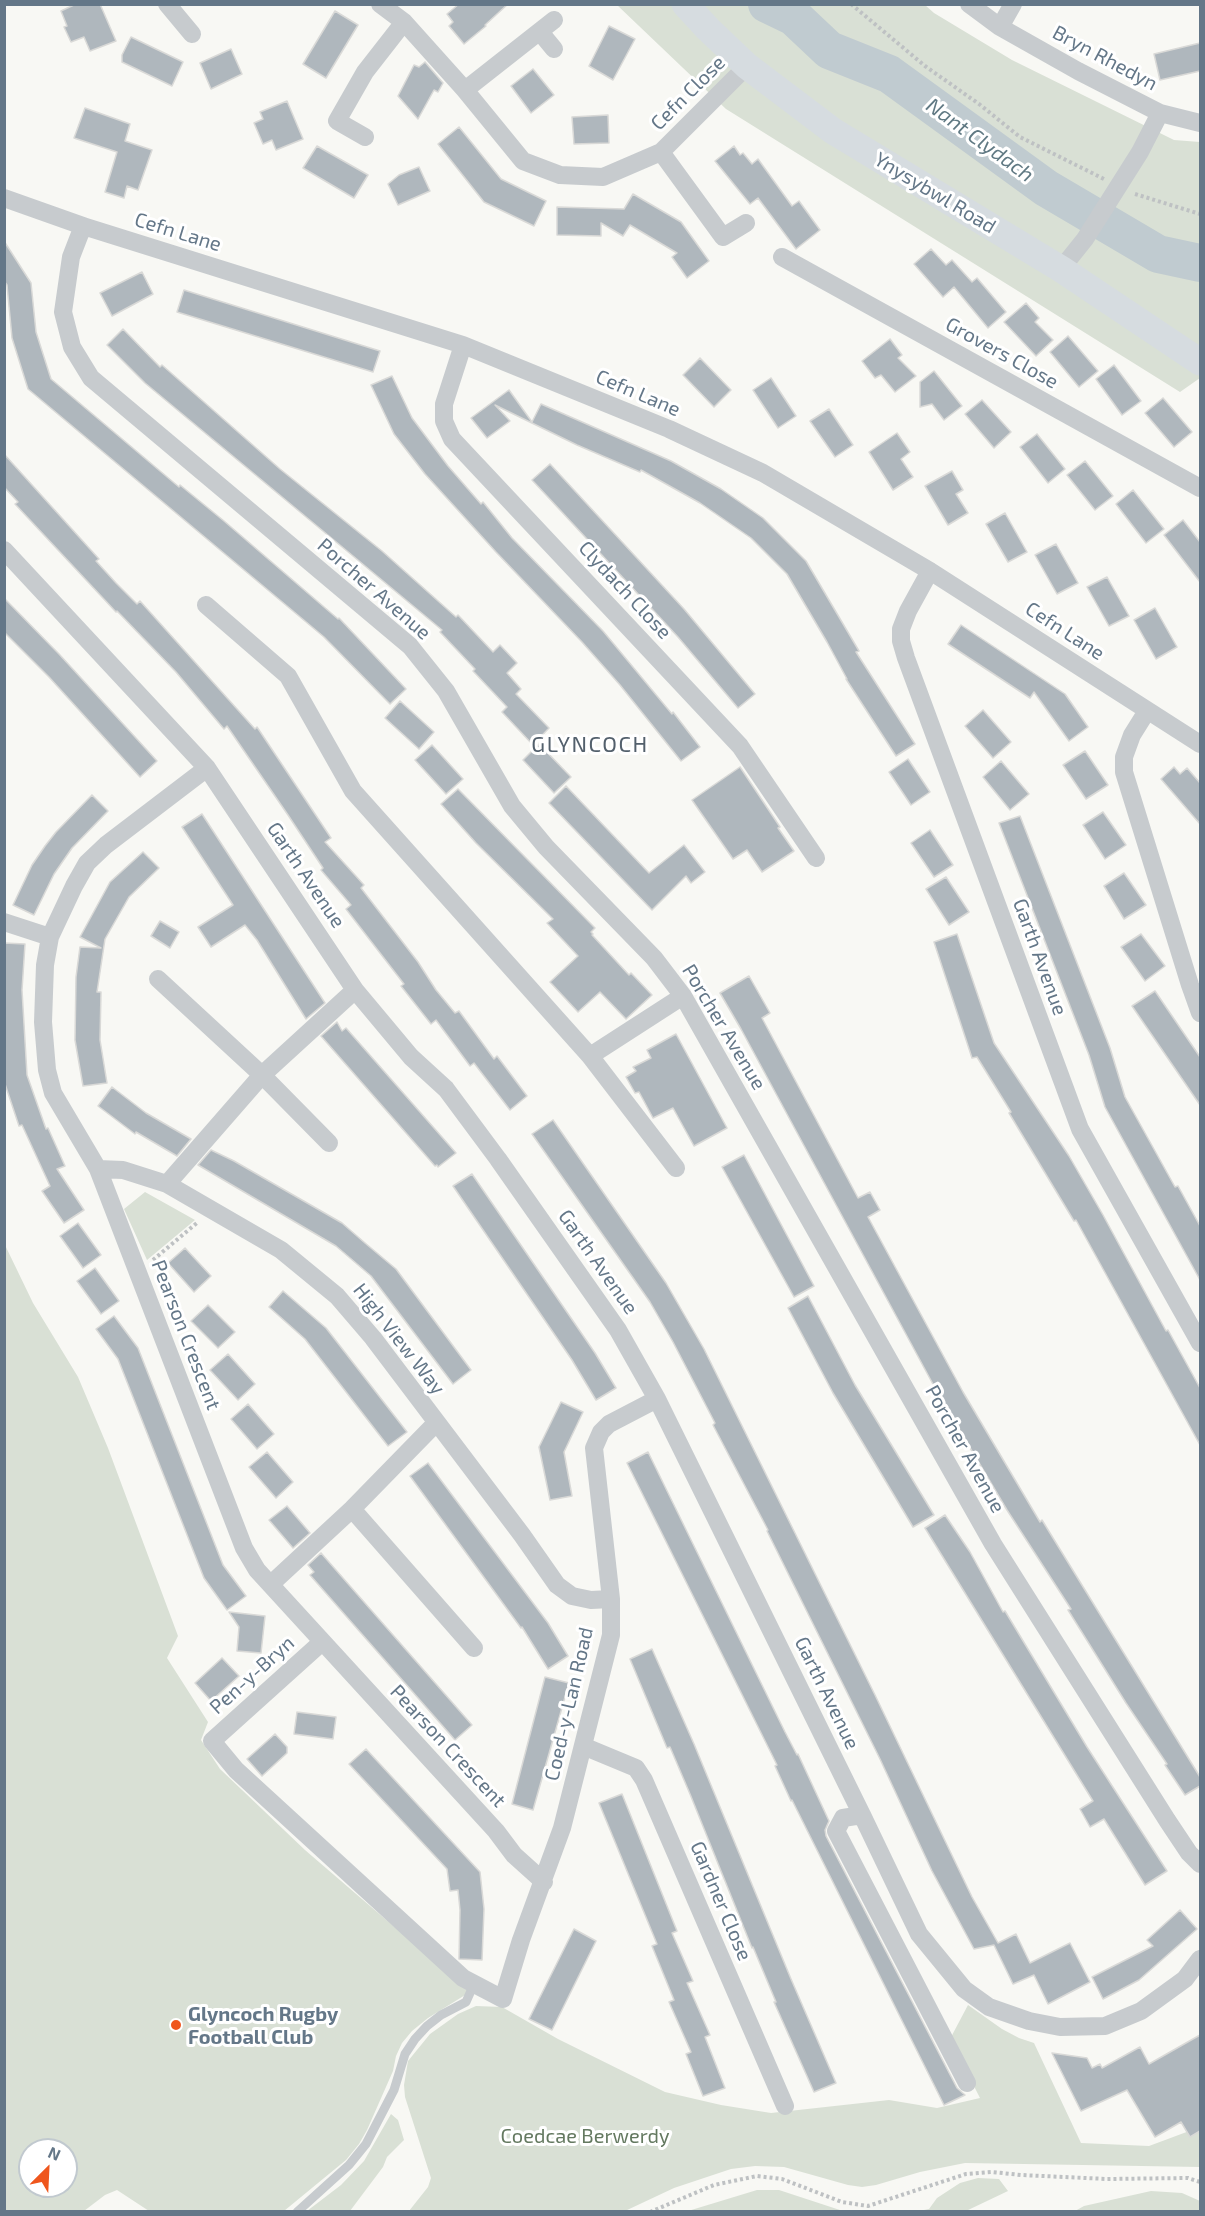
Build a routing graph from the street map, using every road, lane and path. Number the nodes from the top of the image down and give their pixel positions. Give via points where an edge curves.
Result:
1 (167, 4) edge
2 (380, 4) edge
3 (685, 4) edge
4 (851, 4) edge
5 (969, 4) edge
6 (1013, 4) edge
7 (404, 22) junction
8 (1000, 27) junction
9 (192, 34) dead end
10 (555, 50) dead end
11 (747, 66) junction
12 (465, 90) junction
13 (1160, 113) junction
14 (1200, 123) edge
15 (365, 136) dead end
16 (660, 152) junction
17 (1105, 180) dead end
18 (1125, 190) dead end
19 (4, 198) edge
20 (1200, 214) edge
21 (746, 223) dead end
22 (83, 226) junction
23 (782, 257) dead end
24 (1061, 269) junction
25 (463, 345) junction
26 (1200, 362) edge
27 (1200, 488) edge
28 (4, 550) edge
29 (930, 571) junction
30 (206, 605) dead end
31 (1147, 711) junction
32 (1200, 744) edge
33 (207, 768) junction
34 (816, 858) dead end
35 (4, 922) edge
36 (50, 937) junction
37 (158, 979) dead end
38 (356, 990) junction
39 (683, 996) junction
40 (1200, 1013) edge
41 (590, 1056) junction
42 (261, 1075) junction
43 (329, 1143) dead end
44 (676, 1168) dead end
45 (98, 1169) junction
46 (167, 1184) junction
47 (212, 1210) junction
48 (138, 1273) junction
49 (1200, 1343) edge
50 (657, 1399) junction
51 (436, 1423) junction
52 (352, 1509) junction
53 (271, 1584) junction
54 (611, 1599) junction
55 (322, 1642) junction
56 (474, 1648) dead end
57 (583, 1746) junction
58 (862, 1815) junction
59 (1200, 1864) edge
60 (544, 1882) junction
61 (1200, 1959) edge
62 (469, 1981) junction
63 (967, 2083) dead end
64 (784, 2106) dead end
65 (1200, 2182) edge
66 (297, 2211) edge
67 (650, 2211) edge

1 - 9 street
2 - 7 street, Cefn Close
3 - 11 main road, Ynysybwl Road
4 - 17 path via 1020,137
5 - 8 street, Bryn Rhedyn
6 - 8 street
7 - 12 street, Cefn Close
7 - 15 street via 364,72 337,121
8 - 13 street, Bryn Rhedyn
10 - 12 street via 547,26
11 - 16 street, Cefn Close
11 - 24 main road, Ynysybwl Road via 833,131
12 - 16 street, Cefn Close via 524,161 560,176 603,177
13 - 14 street, Bryn Rhedyn
13 - 24 street via 1085,239
16 - 21 street, Cefn Close via 723,237
18 - 20 path
19 - 22 street, Cefn Lane
22 - 25 street, Cefn Lane
22 - 39 street, Porcher Avenue via 71,257 63,312 72,347 91,378 410,646 446,691 512,806 546,847 654,958
23 - 27 street, Grovers Close
24 - 26 main road, Ynysybwl Road
25 - 29 street, Cefn Lane via 669,429 763,473
25 - 34 street, Clydach Close via 444,404 444,421 452,439 740,746
28 - 33 street, Garth Avenue
29 - 31 street, Cefn Lane
29 - 49 street, Garth Avenue via 901,629 906,658 1080,1129
30 - 41 street via 288,676 353,791
31 - 32 street, Cefn Lane
31 - 40 street via 1132,735 1124,757 1124,772
33 - 36 street, Pearson Crescent via 87,863
33 - 38 street, Garth Avenue
35 - 36 street
36 - 45 street, Pearson Crescent via 43,1022 47,1070 53,1093
37 - 42 street
38 - 42 street
38 - 50 street, Garth Avenue via 411,1057 446,1089 498,1159 618,1330
39 - 41 street
39 - 59 street, Porcher Avenue via 993,1544 1178,1837
41 - 44 street
42 - 43 street
42 - 46 street
45 - 46 street, High View Way via 123,1170
45 - 48 street, Pearson Crescent
46 - 47 street, High View Way
47 - 48 path
47 - 51 street, High View Way via 281,1250 338,1296
48 - 53 street, Pearson Crescent via 244,1548
50 - 54 street, Coed-y-Lan Road via 609,1424 594,1448
50 - 58 street, Garth Avenue
51 - 52 street
51 - 54 street, High View Way via 557,1585 572,1596
52 - 53 street
52 - 56 street
53 - 55 street, Pearson Crescent
54 - 57 street, Coed-y-Lan Road via 611,1635
55 - 60 street, Pearson Crescent via 496,1831 514,1856
55 - 62 street, Pen-y-Bryn via 212,1741 236,1770
57 - 60 street, Coed-y-Lan Road
57 - 64 street, Gardner Close via 636,1768 644,1780
58 - 61 street, Garth Avenue via 919,1934 964,1989 989,2007 1060,2027 1105,2026 1142,2011 1185,1979
58 - 63 street via 843,1818 836,1831
60 - 62 street, Coed-y-Lan Road via 503,1999
62 - 66 lane via 466,2002 441,2015 415,2039 366,2144 349,2165
65 - 67 path via 1188,2178 1107,2179 984,2172 966,2174 868,2206 842,2202 782,2179 758,2176 714,2185

